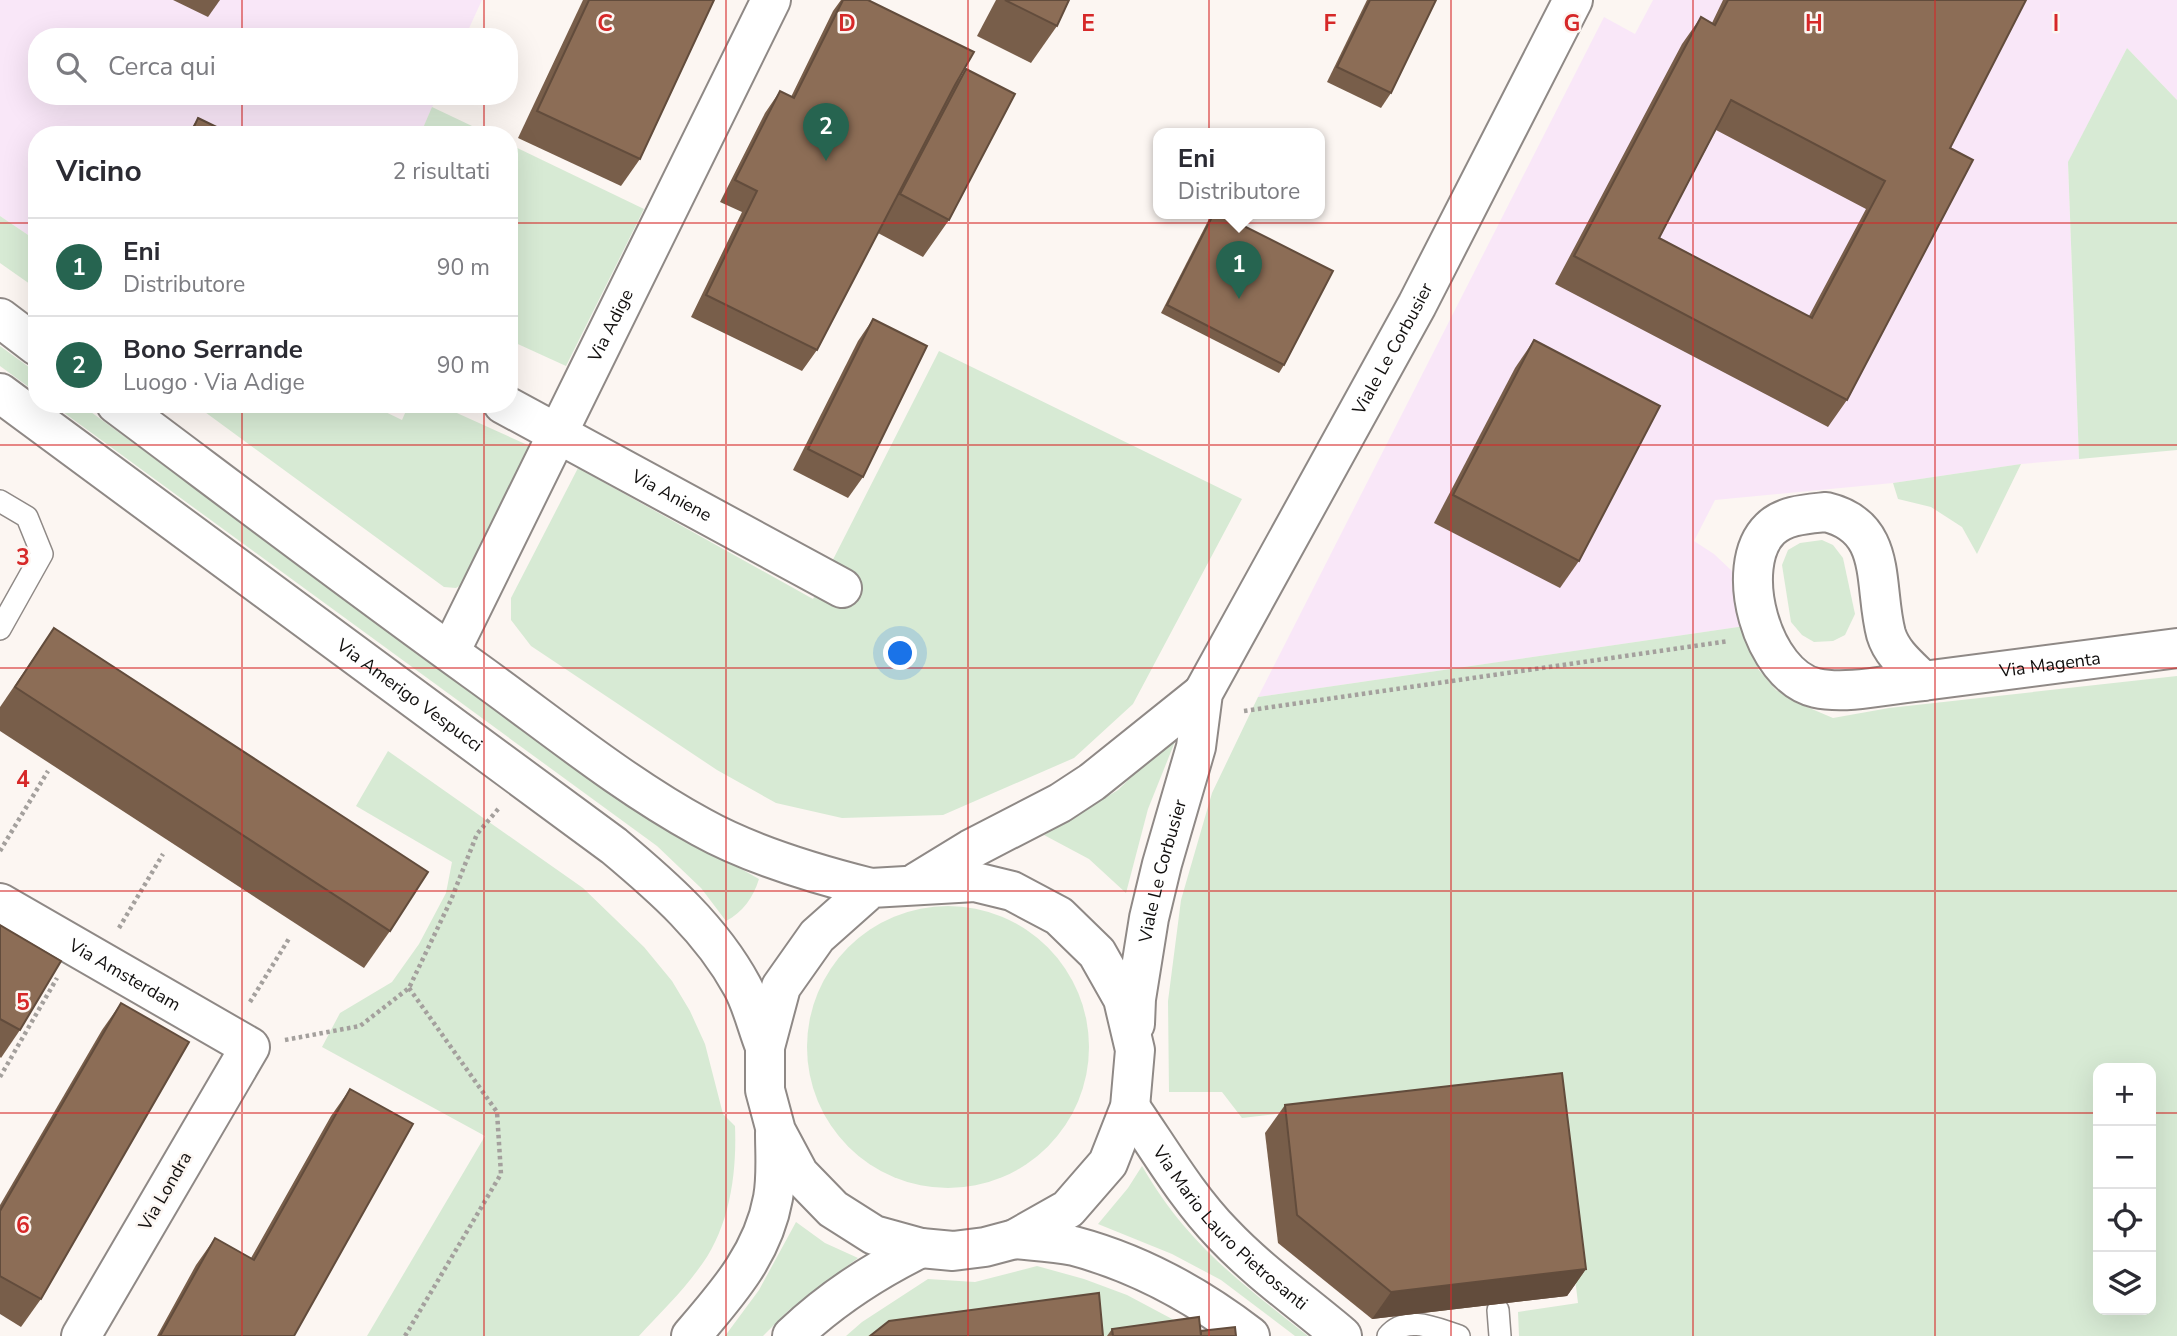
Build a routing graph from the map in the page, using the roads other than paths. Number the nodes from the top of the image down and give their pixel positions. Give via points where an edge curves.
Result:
1 (1573, 0) edge
2 (762, 3) edge
3 (0, 318) edge
4 (28, 339) edge
5 (0, 393) edge
6 (518, 412) edge
7 (128, 413) edge
8 (557, 432) junction
9 (0, 501) edge
10 (842, 588) dead end
11 (0, 629) edge
12 (2177, 648) edge
13 (450, 652) junction
14 (1923, 681) junction
15 (1203, 693) junction
16 (913, 884) junction
17 (871, 888) junction
18 (0, 903) edge
19 (239, 1041) joint
20 (765, 1047) junction
21 (1135, 1050) junction
22 (1130, 1107) junction
23 (776, 1131) junction
24 (1015, 1239) junction
25 (921, 1248) junction
26 (1498, 1310) edge
27 (81, 1336) edge
28 (691, 1336) edge
29 (792, 1336) edge
30 (1250, 1336) edge
31 (1342, 1336) edge
32 (1388, 1336) edge
33 (1459, 1336) edge
34 (1500, 1336) edge

1 - 15 street, Viale Le Corbusier via 1417,305
2 - 8 street, Via Adige
3 - 4 street
5 - 20 street, Via Amerigo Vespucci via 614,846 668,891 711,940 743,987
6 - 8 street, Via Aniene
7 - 13 street
8 - 10 street, Via Aniene
8 - 13 street, Via Adige
9 - 11 lane via 27,517 42,554
12 - 14 street, Via Magenta
13 - 17 street via 702,828 773,858
14 - 14 street, Via Magenta via 1835,689 1815,687 1786,670 1764,636 1754,595 1755,555 1760,540 1772,527 1788,517 1826,512 1857,526 1874,559 1886,635 1895,653
15 - 16 street, Viale Le Corbusier via 1093,782
15 - 21 street, Viale Le Corbusier via 1196,747 1162,864 1142,957
16 - 17 street
16 - 21 street via 975,882 1012,891 1059,916 1097,953 1123,999
17 - 20 street via 817,936 781,987
18 - 19 street, Via Amsterdam
19 - 27 street, Via Londra
20 - 23 street via 765,1090
21 - 22 street
22 - 24 street via 1108,1163 1068,1209
22 - 31 street, Via Mario Lauro Pietrosanti via 1221,1233
23 - 25 street via 799,1174 832,1209 874,1235
23 - 28 street via 774,1195 763,1236 737,1281
24 - 25 street via 953,1251
24 - 30 street via 1072,1246 1136,1269 1183,1290
25 - 29 street via 861,1281
26 - 34 lane
32 - 33 lane via 1414,1324

